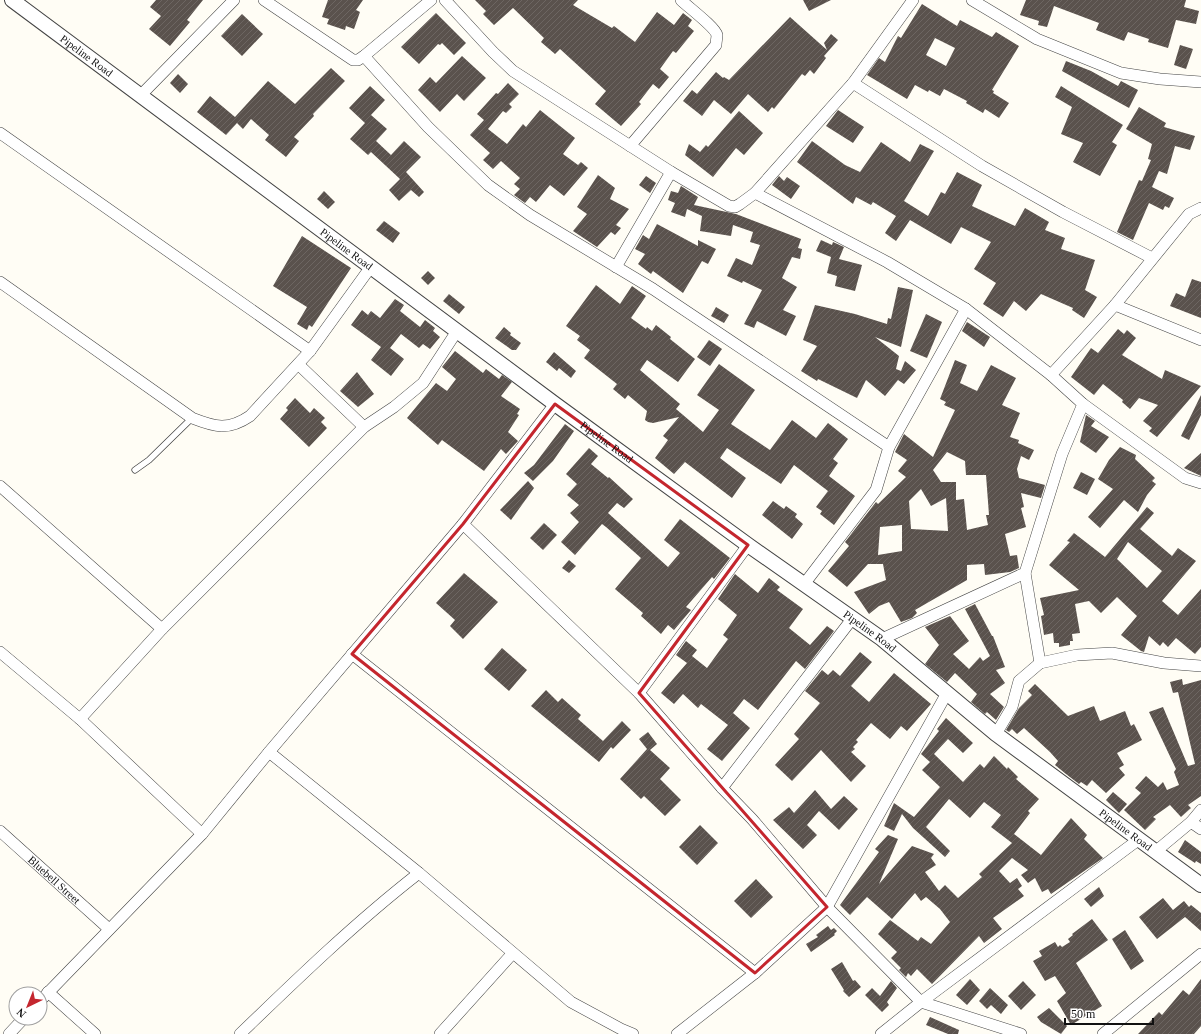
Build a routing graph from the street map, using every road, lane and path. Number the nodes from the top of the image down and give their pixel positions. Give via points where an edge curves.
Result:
1 (12, 0) edge
2 (234, 0) edge
3 (264, 0) edge
4 (431, 0) edge
5 (445, 0) edge
6 (681, 0) edge
7 (913, 0) edge
8 (972, 0) edge
9 (364, 56) junction
10 (1201, 82) edge
11 (853, 83) junction
12 (141, 96) junction
13 (0, 133) edge
14 (630, 146) junction
15 (671, 172) junction
16 (755, 193) junction
17 (1201, 208) edge
18 (1152, 258) junction
19 (616, 267) junction
20 (370, 268) junction
21 (0, 282) edge
22 (1115, 304) junction
23 (966, 310) junction
24 (457, 331) junction
25 (1201, 340) edge
26 (310, 351) junction
27 (299, 365) junction
28 (1051, 375) junction
29 (555, 404) junction
30 (1083, 404) junction
31 (192, 418) junction
32 (364, 427) junction
33 (889, 448) junction
34 (135, 470) dead end
35 (1201, 483) edge
36 (0, 486) edge
37 (463, 524) junction
38 (748, 545) junction
39 (1025, 573) junction
40 (805, 584) junction
41 (852, 619) junction
42 (162, 629) junction
43 (882, 640) junction
44 (0, 652) edge
45 (352, 654) junction
46 (1040, 663) junction
47 (1201, 666) edge
48 (639, 693) junction
49 (947, 693) junction
50 (80, 718) junction
51 (996, 734) junction
52 (269, 752) junction
53 (722, 788) junction
54 (1201, 810) edge
55 (1191, 822) junction
56 (1201, 829) edge
57 (0, 831) edge
58 (202, 834) junction
59 (1138, 840) junction
60 (1155, 852) junction
61 (419, 873) junction
62 (1201, 886) edge
63 (827, 907) junction
64 (109, 929) junction
65 (512, 954) junction
66 (1201, 954) edge
67 (755, 973) junction
68 (48, 992) joint
69 (921, 1002) junction
70 (16, 1026) edge
71 (9, 1034) edge
72 (95, 1034) edge
73 (240, 1034) edge
74 (440, 1034) edge
75 (633, 1034) edge
76 (677, 1034) edge
77 (881, 1034) edge
78 (1021, 1034) edge
79 (1103, 1034) edge

1 - 12 street, Pipeline Road
2 - 12 street
3 - 9 street via 348,58 358,60
4 - 9 street
5 - 14 street via 513,71
6 - 14 street via 711,26 717,36 716,45
7 - 11 street
8 - 10 street via 1038,39 1121,73
9 - 19 street via 428,127 488,185 530,215 569,236
11 - 16 street
11 - 18 street via 982,166
12 - 20 street, Pipeline Road
13 - 26 street
14 - 15 street
15 - 16 street via 729,206 735,207
15 - 19 street
16 - 23 street via 887,262
17 - 18 street via 1189,214
18 - 22 street
19 - 33 street via 679,305
20 - 24 street, Pipeline Road
20 - 26 street
21 - 31 street
22 - 25 street
22 - 28 street
23 - 28 street
23 - 33 street
24 - 29 street, Pipeline Road
24 - 32 street via 423,383
26 - 27 street
27 - 31 street via 250,416 239,424 215,427
27 - 32 street
28 - 30 street
29 - 37 street
29 - 38 street, Pipeline Road
30 - 35 street via 1185,478
30 - 39 street via 1062,454
31 - 34 lane via 149,460
32 - 42 street
33 - 40 street via 876,490
36 - 42 street
37 - 45 street
37 - 48 street
38 - 40 street, Pipeline Road
38 - 48 street
39 - 43 street
39 - 46 street
40 - 41 street, Pipeline Road
41 - 43 street, Pipeline Road
41 - 53 street
42 - 50 street
43 - 49 street, Pipeline Road
44 - 50 street
45 - 52 street
45 - 67 street
46 - 47 street via 1078,655 1112,653 1164,663
46 - 51 street via 1020,681 1012,707
48 - 53 street
49 - 51 street, Pipeline Road
49 - 63 street
50 - 58 street
51 - 59 street, Pipeline Road
52 - 58 street
52 - 61 street
53 - 63 street
54 - 55 street
55 - 56 street
55 - 60 street
57 - 64 street, Bluebell Street
58 - 64 street
59 - 60 street, Pipeline Road
59 - 69 street
60 - 62 street, Pipeline Road
61 - 65 street
61 - 73 street via 374,908
63 - 67 street
63 - 69 street
64 - 68 street
65 - 74 street
65 - 75 street via 571,1002
66 - 79 street
67 - 76 street
68 - 72 street
69 - 77 street
69 - 78 street
70 - 71 street

